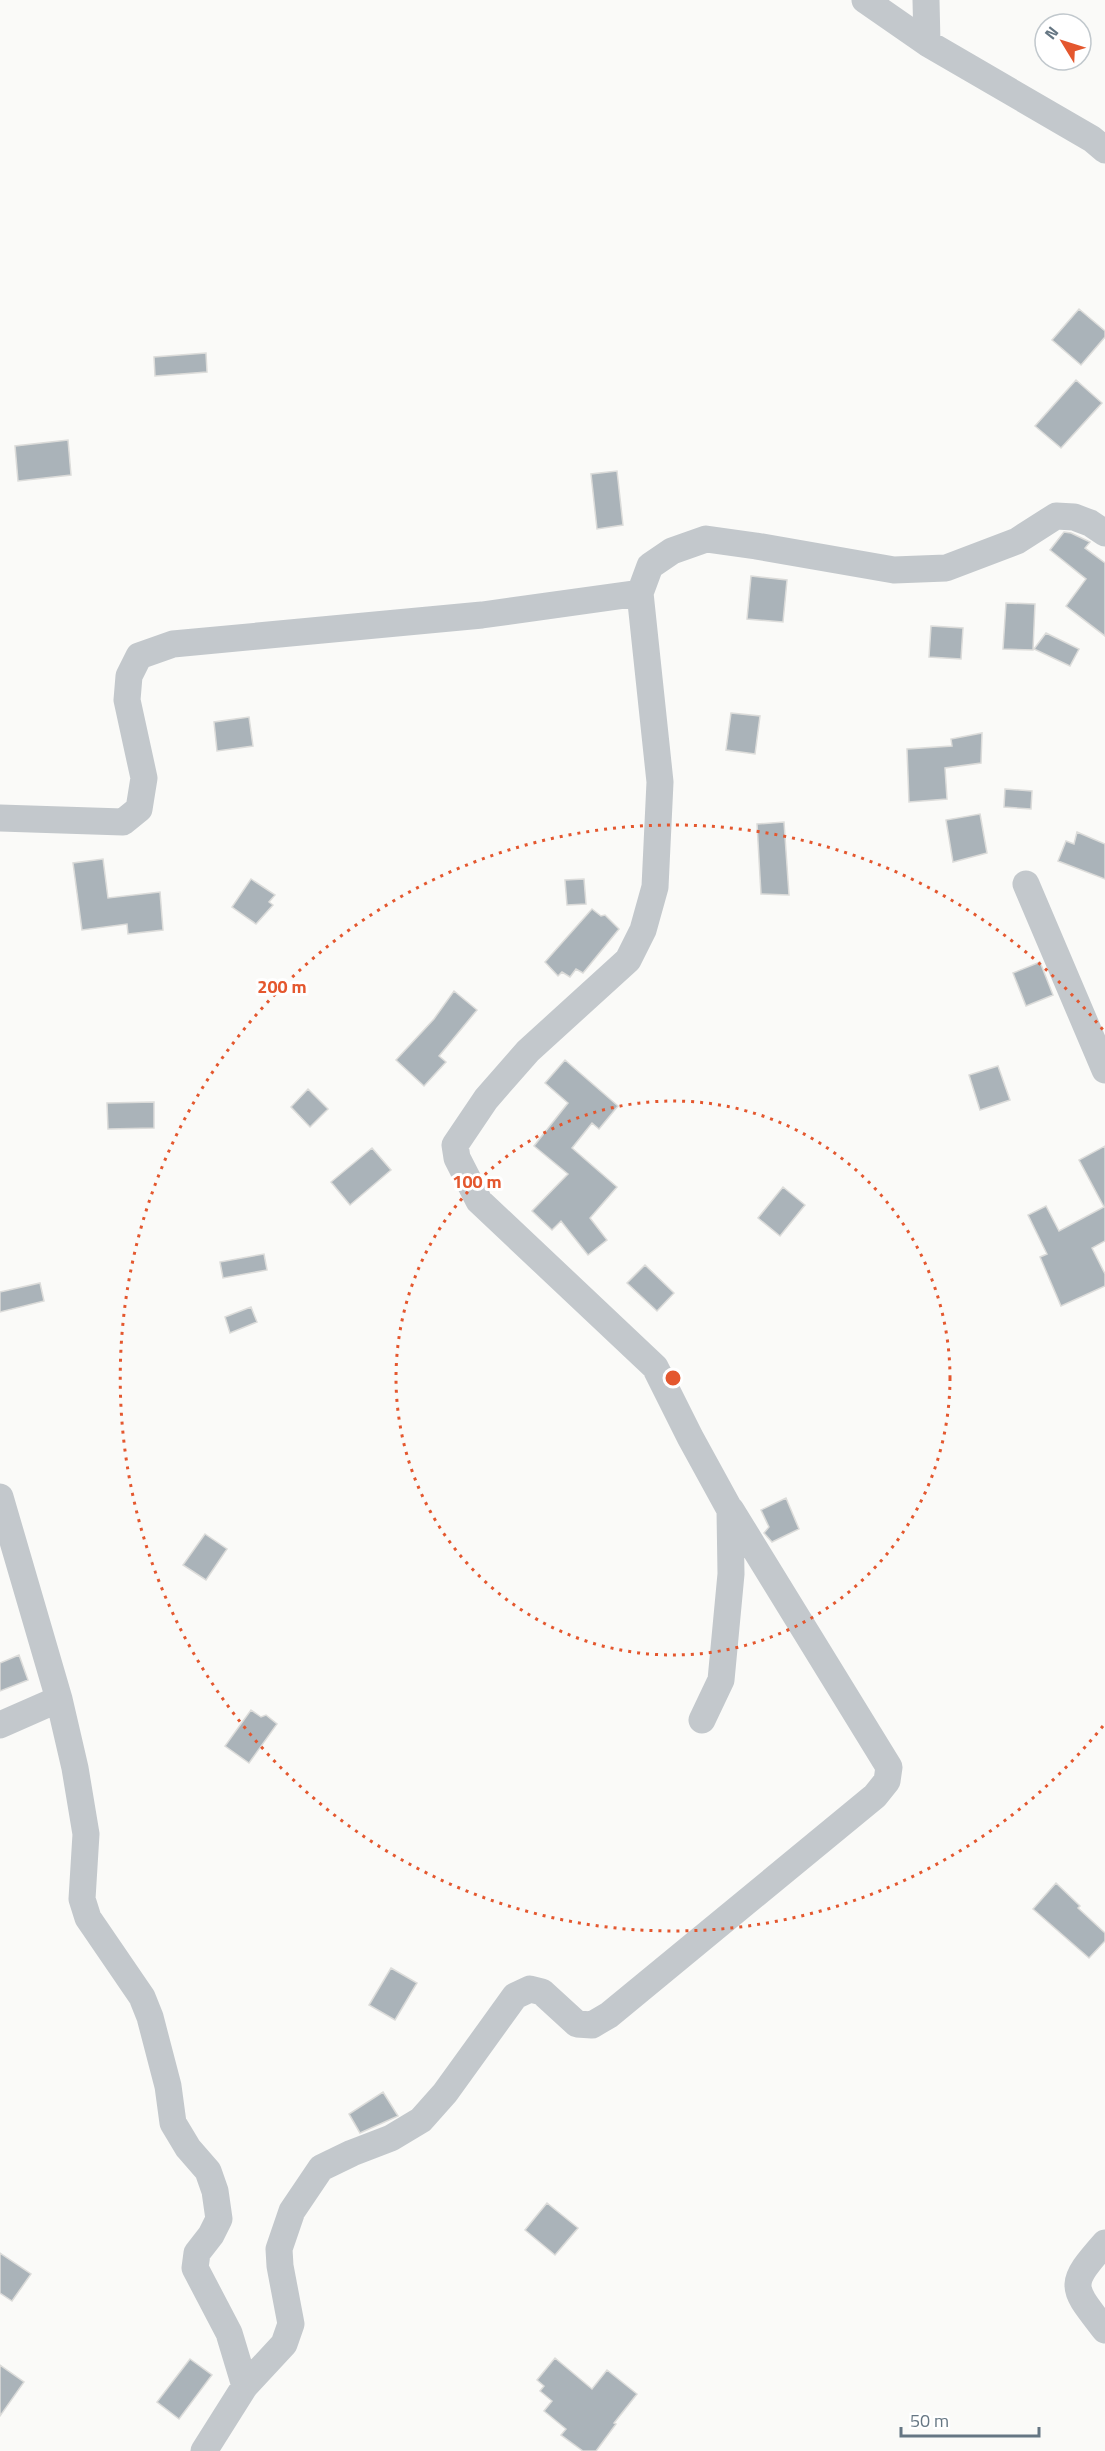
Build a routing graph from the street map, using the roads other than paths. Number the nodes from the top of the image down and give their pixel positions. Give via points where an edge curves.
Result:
1 (865, 0) edge
2 (926, 0) edge
3 (927, 43) junction
4 (1105, 150) edge
5 (1105, 533) edge
6 (640, 593) junction
7 (0, 818) edge
8 (1026, 884) dead end
9 (1105, 1070) edge
10 (0, 1497) edge
11 (730, 1510) junction
12 (59, 1699) junction
13 (702, 1720) dead end
14 (0, 1725) edge
15 (1105, 2243) edge
16 (1105, 2330) edge
17 (244, 2386) junction
18 (204, 2451) edge

1 - 3 street
2 - 3 street
3 - 4 street
5 - 6 street via 1074,517 1056,516 1017,541 946,568 894,570 706,539 672,551 650,566
6 - 7 street via 482,615 173,644 139,656 129,675 127,700 144,778 139,810 123,822
6 - 11 street via 660,782 655,887 643,930 628,960 528,1051 486,1099 455,1145 457,1158 479,1201 655,1367
8 - 9 street
10 - 12 street
11 - 13 street via 731,1574 721,1680
11 - 17 street via 889,1767 887,1781 875,1796 609,2015 592,2025 577,2024 542,1992 530,1989 515,1996 422,2120 392,2138 321,2168 292,2211 279,2249 291,2324 284,2344
12 - 14 street
12 - 17 street via 86,1834 82,1899 88,1918 142,1997 168,2086 173,2123 208,2171 215,2191 219,2219 197,2253 195,2268 230,2333
15 - 16 street via 1079,2274 1078,2287 1081,2299
17 - 18 street

